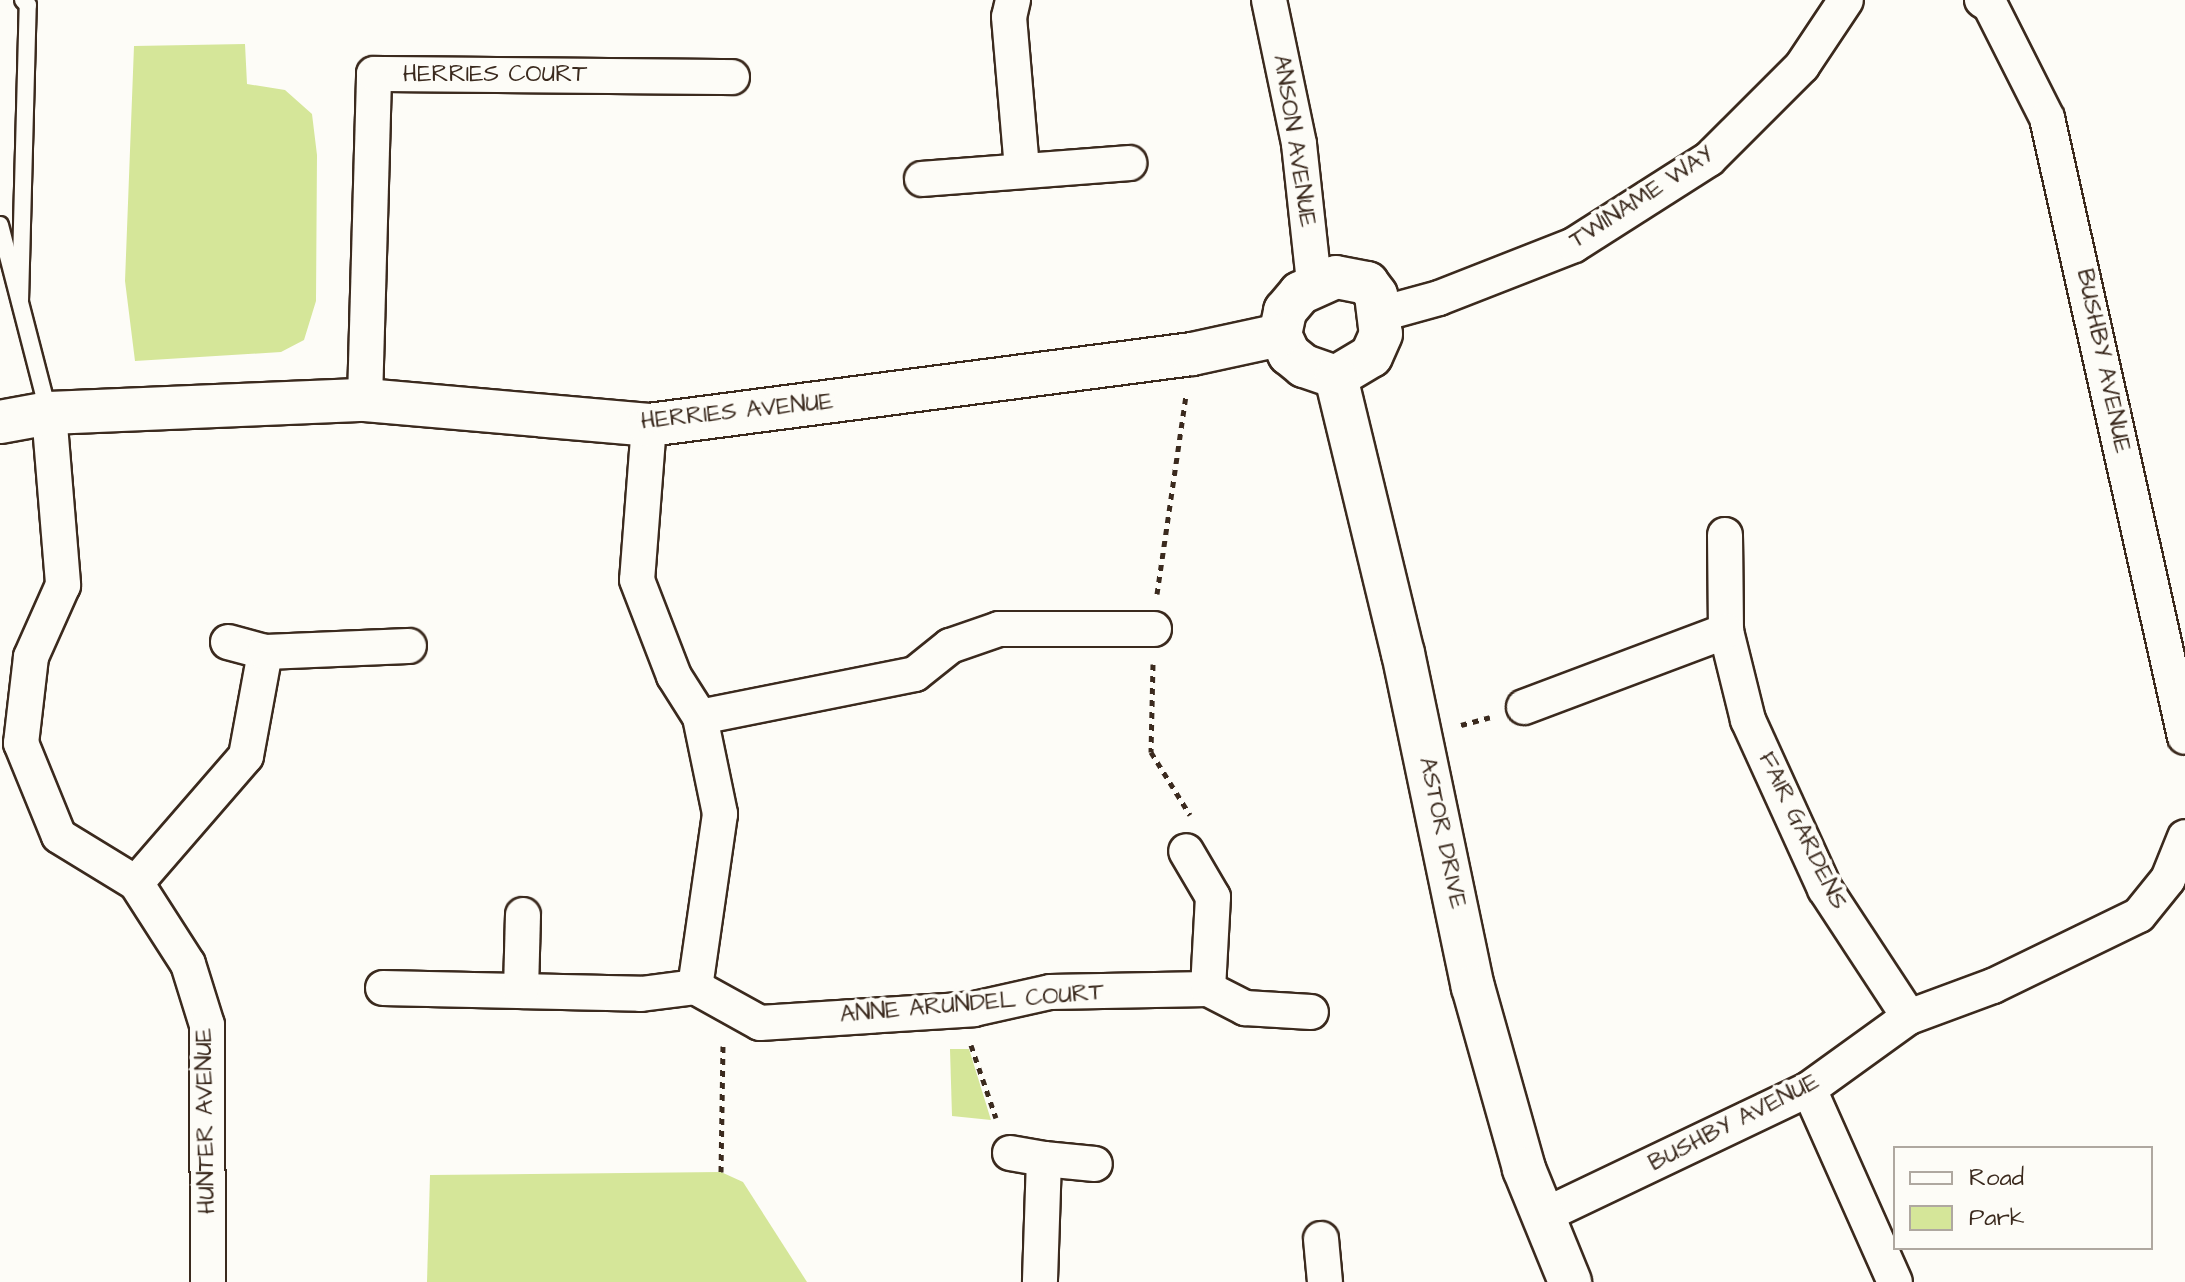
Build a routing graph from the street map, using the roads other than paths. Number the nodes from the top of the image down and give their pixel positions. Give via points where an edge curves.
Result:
1 (23, 0) edge
2 (1013, 0) edge
3 (1269, 0) edge
4 (1846, 0) edge
5 (1982, 0) edge
6 (732, 77) dead end
7 (1129, 163) dead end
8 (1022, 168) junction
9 (922, 179) dead end
10 (0, 225) edge
11 (1314, 283) junction
12 (20, 301) junction
13 (1381, 314) junction
14 (1280, 335) junction
15 (1336, 377) junction
16 (365, 400) junction
17 (49, 413) junction
18 (0, 422) edge
19 (649, 425) junction
20 (1725, 535) dead end
21 (1154, 629) road end
22 (1726, 631) junction
23 (228, 642) dead end
24 (409, 646) dead end
25 (265, 652) junction
26 (1524, 707) road end
27 (700, 717) junction
28 (2185, 737) edge
29 (2185, 837) edge
30 (1186, 851) road end
31 (136, 883) junction
32 (523, 915) dead end
33 (695, 987) junction
34 (383, 988) dead end
35 (1208, 989) junction
36 (521, 991) junction
37 (1311, 1012) dead end
38 (1909, 1017) junction
39 (1809, 1089) junction
40 (1010, 1153) road end
41 (1044, 1159) junction
42 (1095, 1164) dead end
43 (1543, 1216) junction
44 (1321, 1239) dead end
45 (208, 1282) edge
46 (1040, 1282) edge
47 (1325, 1282) edge
48 (1570, 1282) edge
49 (1895, 1282) edge

1 - 12 lane via 28,5
2 - 8 street via 1009,17
3 - 11 street, ANSON AVENUE via 1299,144
4 - 13 street, TWINAME WAY via 1802,66 1709,159 1574,245 1439,298
5 - 28 street, BUSHBY AVENUE via 1990,5 2047,118
6 - 16 street, HERRIES COURT via 374,74
7 - 8 street
8 - 9 street
10 - 12 lane
11 - 13 street via 1353,277 1367,283
11 - 14 street via 1285,311
12 - 17 lane
13 - 15 street via 1381,334 1371,356
14 - 15 street via 1289,354 1304,366
14 - 19 street, HERRIES AVENUE via 1192,354
15 - 43 street, ASTOR DRIVE via 1421,737 1473,987 1524,1169
16 - 17 street, HERRIES AVENUE
16 - 19 street, HERRIES AVENUE
17 - 18 street, HERRIES AVENUE
17 - 31 street, HUNTER AVENUE via 63,585 31,657 21,743 59,836
19 - 27 street via 637,580 674,676
20 - 22 street, FAIR GARDENS
21 - 27 street via 999,629 950,646 915,674
22 - 26 street
22 - 38 street, FAIR GARDENS via 1748,720 1825,889
23 - 25 street
24 - 25 street
25 - 31 street via 246,756
27 - 33 street via 720,814
29 - 38 street, BUSHBY AVENUE via 2168,879 2139,915 1993,986
30 - 35 street via 1213,897
31 - 45 street, HUNTER AVENUE via 188,964 207,1025
32 - 36 street
33 - 35 street, ANNE ARUNDEL COURT via 760,1023 961,1010 1050,992
33 - 36 street via 641,994
34 - 36 street
35 - 37 street via 1256,1023
38 - 39 street, BUSHBY AVENUE
39 - 43 street, BUSHBY AVENUE
39 - 49 street
40 - 41 street
41 - 42 street
41 - 46 street
43 - 48 street, ASTOR DRIVE
44 - 47 street

